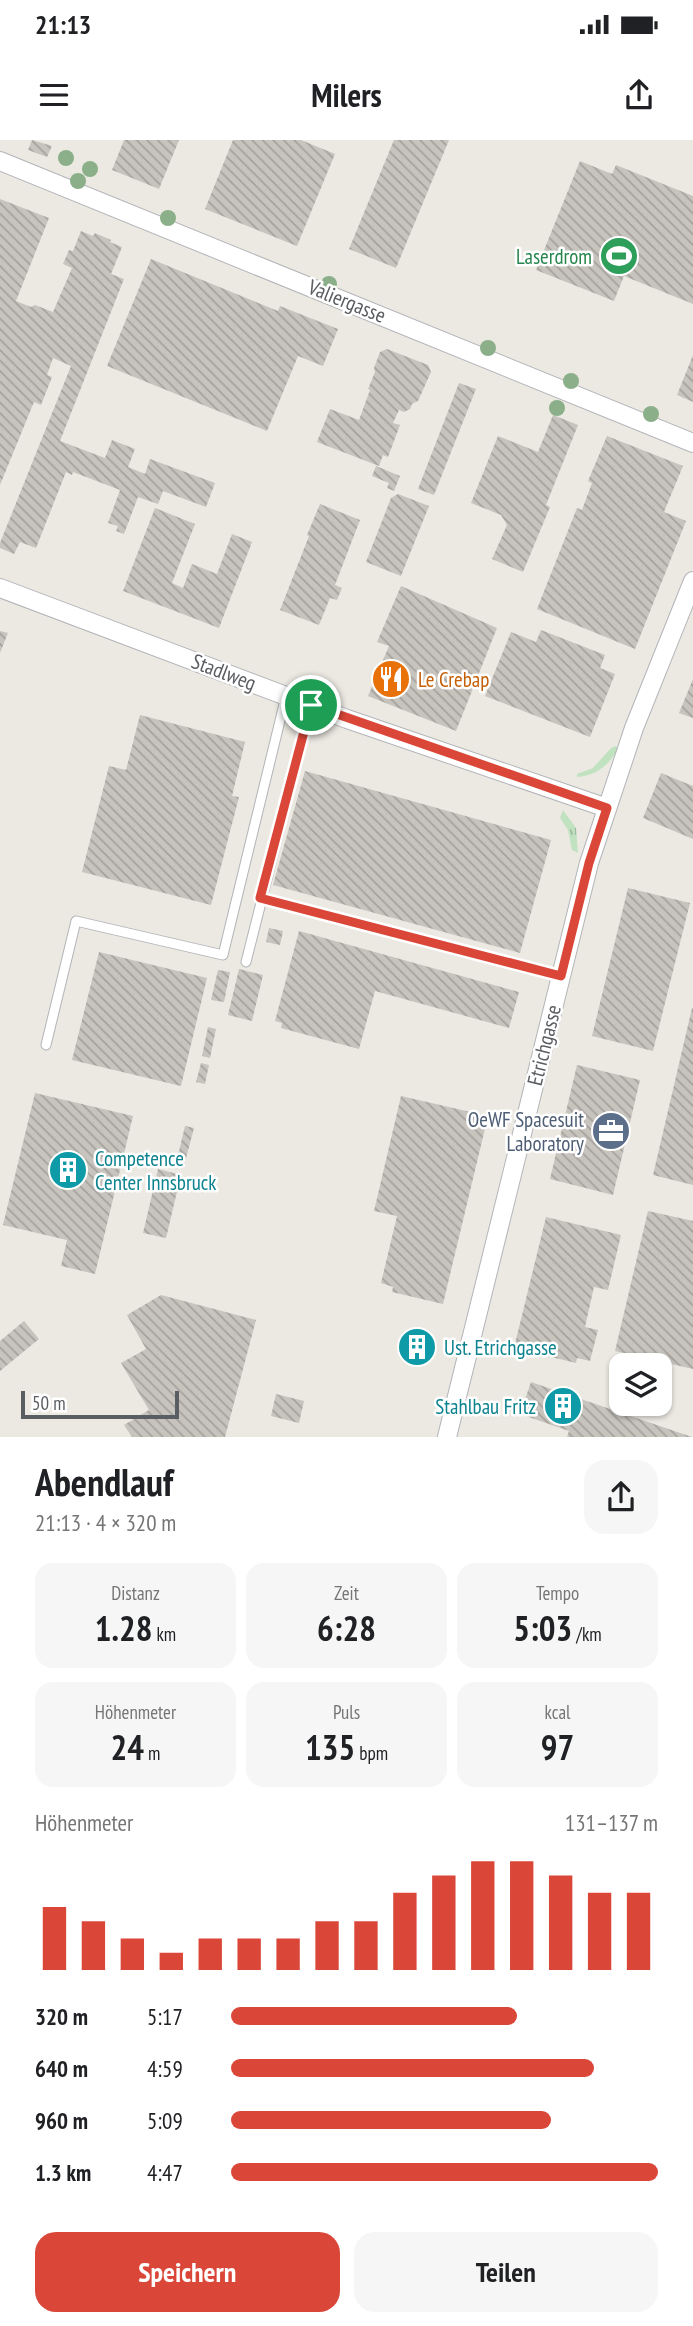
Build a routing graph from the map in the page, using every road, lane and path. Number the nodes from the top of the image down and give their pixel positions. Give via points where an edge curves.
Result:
1 (0, 161) edge
2 (693, 443) edge
3 (693, 581) edge
4 (0, 588) edge
5 (286, 696) junction
6 (311, 705) junction
7 (607, 808) junction
8 (260, 898) junction
9 (246, 962) dead end
10 (561, 976) junction
11 (47, 1045) dead end
12 (447, 1437) edge

1 - 2 street, Valiergasse
3 - 7 street, Etrichgasse
4 - 5 street, Stadlweg
5 - 6 street, Stadlweg
5 - 11 lane via 223,955 76,921
6 - 7 street, Stadlweg
6 - 8 lane
7 - 10 street, Etrichgasse
8 - 9 lane
8 - 10 lane
10 - 12 street, Etrichgasse

